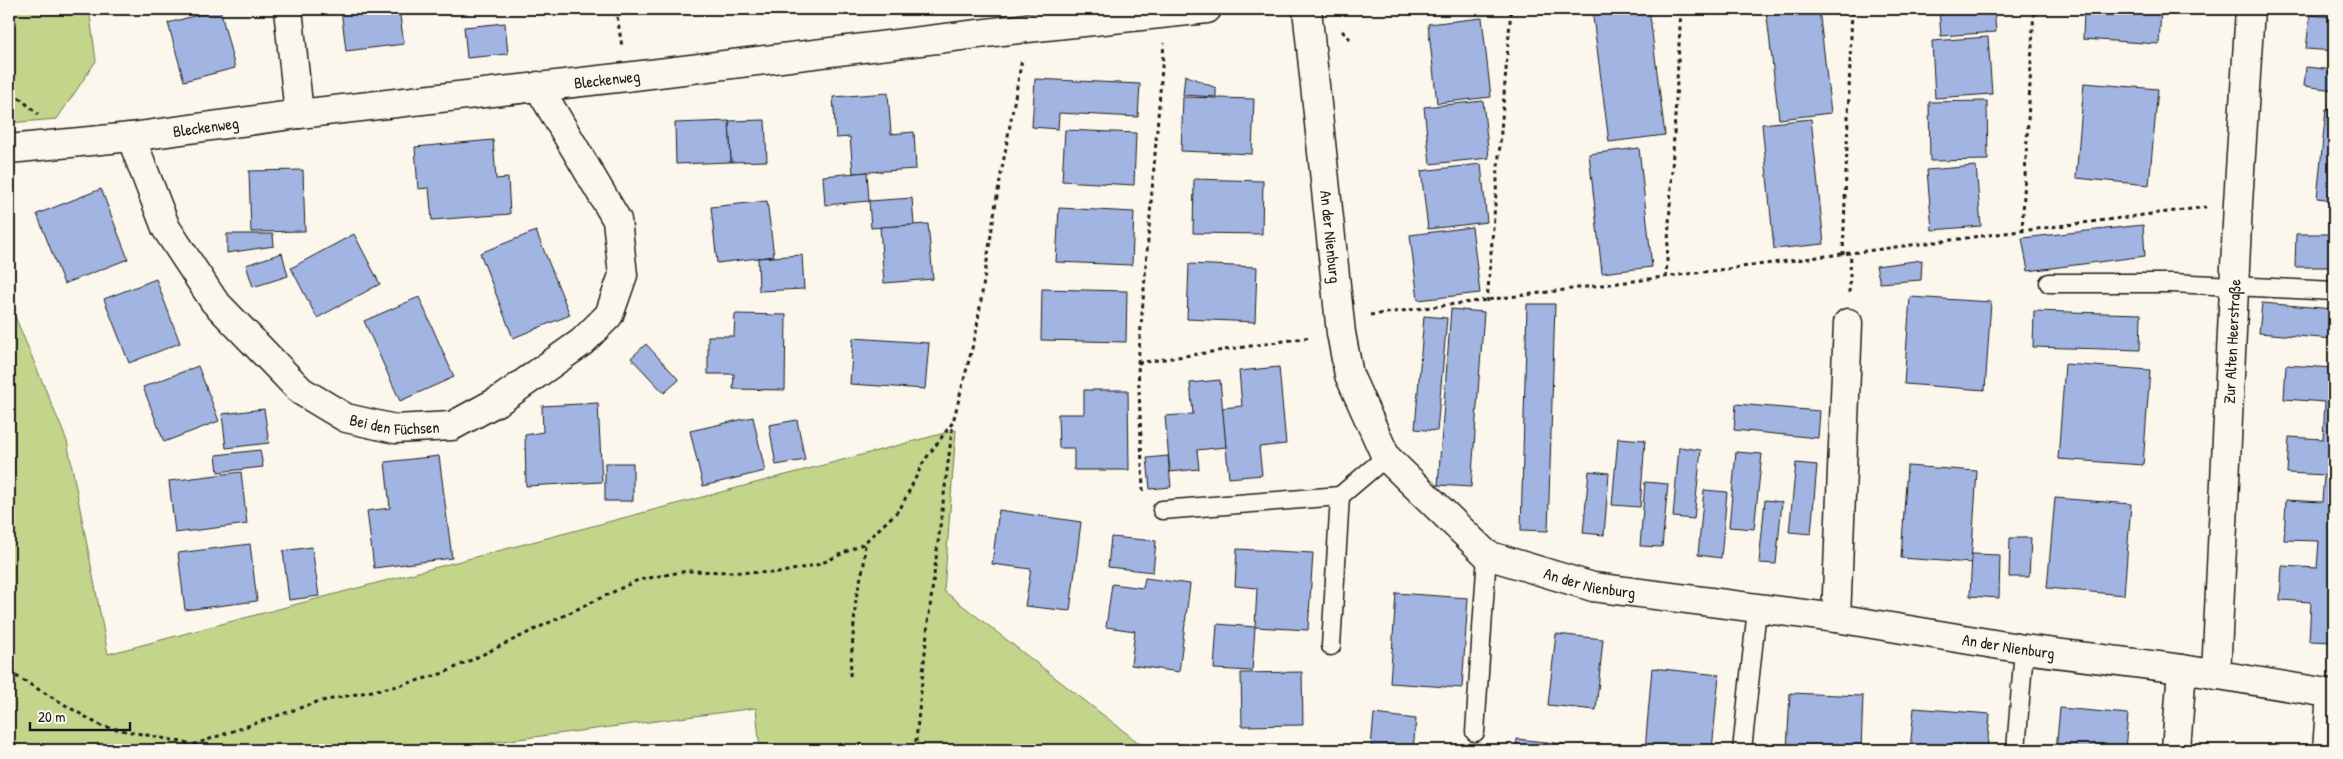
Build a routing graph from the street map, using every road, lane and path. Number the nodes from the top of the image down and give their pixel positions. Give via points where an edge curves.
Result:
1 (288, 9) edge
2 (616, 9) edge
3 (1207, 9) edge
4 (1307, 9) edge
5 (1511, 9) edge
6 (1681, 9) edge
7 (1852, 9) edge
8 (2034, 9) edge
9 (2250, 9) edge
10 (1166, 13) junction
11 (1027, 28) junction
12 (626, 77) junction
13 (538, 86) junction
14 (300, 114) junction
15 (131, 137) junction
16 (9, 150) edge
17 (2238, 203) junction
18 (2022, 232) junction
19 (1851, 254) junction
20 (1843, 255) junction
21 (1666, 278) junction
22 (2049, 283) dead end
23 (2235, 287) junction
24 (2334, 291) edge
25 (1487, 302) junction
26 (1848, 323) joint
27 (1340, 326) junction
28 (1138, 363) junction
29 (953, 422) junction
30 (1386, 457) junction
31 (1340, 496) junction
32 (1162, 510) joint
33 (866, 541) junction
34 (1487, 555) junction
35 (1757, 609) junction
36 (1836, 618) junction
37 (1331, 646) dead end
38 (2024, 649) junction
39 (2182, 669) junction
40 (9, 672) edge
41 (2216, 675) junction
42 (850, 676) dead end
43 (2330, 693) edge
44 (1475, 732) dead end
45 (194, 745) junction
46 (178, 750) edge
47 (915, 750) edge
48 (1742, 750) edge
49 (2016, 750) edge
50 (2176, 750) edge
51 (2322, 750) edge

1 - 14 street
2 - 12 path
3 - 10 street, Bleckenweg
4 - 27 street, An der Nienburg
5 - 25 path
6 - 21 path
7 - 20 path
8 - 18 path
9 - 17 street, Zur Alten Heerstraße
10 - 11 street, Bleckenweg
10 - 28 path
11 - 12 street, Bleckenweg
11 - 29 path via 976,333
12 - 13 street, Bleckenweg
13 - 14 street, Bleckenweg
13 - 15 street, Bei den Füchsen via 617,220 623,275 609,315 582,342 500,400 452,426 395,429 346,418 301,391 214,301 166,228
14 - 15 street, Bleckenweg
15 - 16 street, Bleckenweg
17 - 18 path
17 - 23 street, Zur Alten Heerstraße
18 - 19 path
19 - 20 path
19 - 26 path
20 - 21 path
21 - 25 path
22 - 23 lane via 2172,283
23 - 24 lane
23 - 41 street, Zur Alten Heerstraße
25 - 27 path
26 - 36 street
27 - 28 path
27 - 30 street, An der Nienburg via 1349,375
28 - 32 path via 1144,495
29 - 33 path via 924,461 900,509
29 - 47 path
30 - 31 lane
30 - 34 street, An der Nienburg
31 - 32 lane
31 - 37 lane
33 - 42 path via 856,598
33 - 45 path via 820,564 778,574 686,571 638,580 444,673 317,702
34 - 35 street, An der Nienburg via 1593,587
34 - 44 lane
35 - 36 street, An der Nienburg
35 - 48 lane
36 - 38 street, An der Nienburg
38 - 39 street, An der Nienburg
38 - 49 lane
39 - 41 street, An der Nienburg
39 - 50 street
40 - 45 path via 102,726
41 - 43 street, An der Nienburg
43 - 51 lane, An der Nienburg
45 - 46 path

